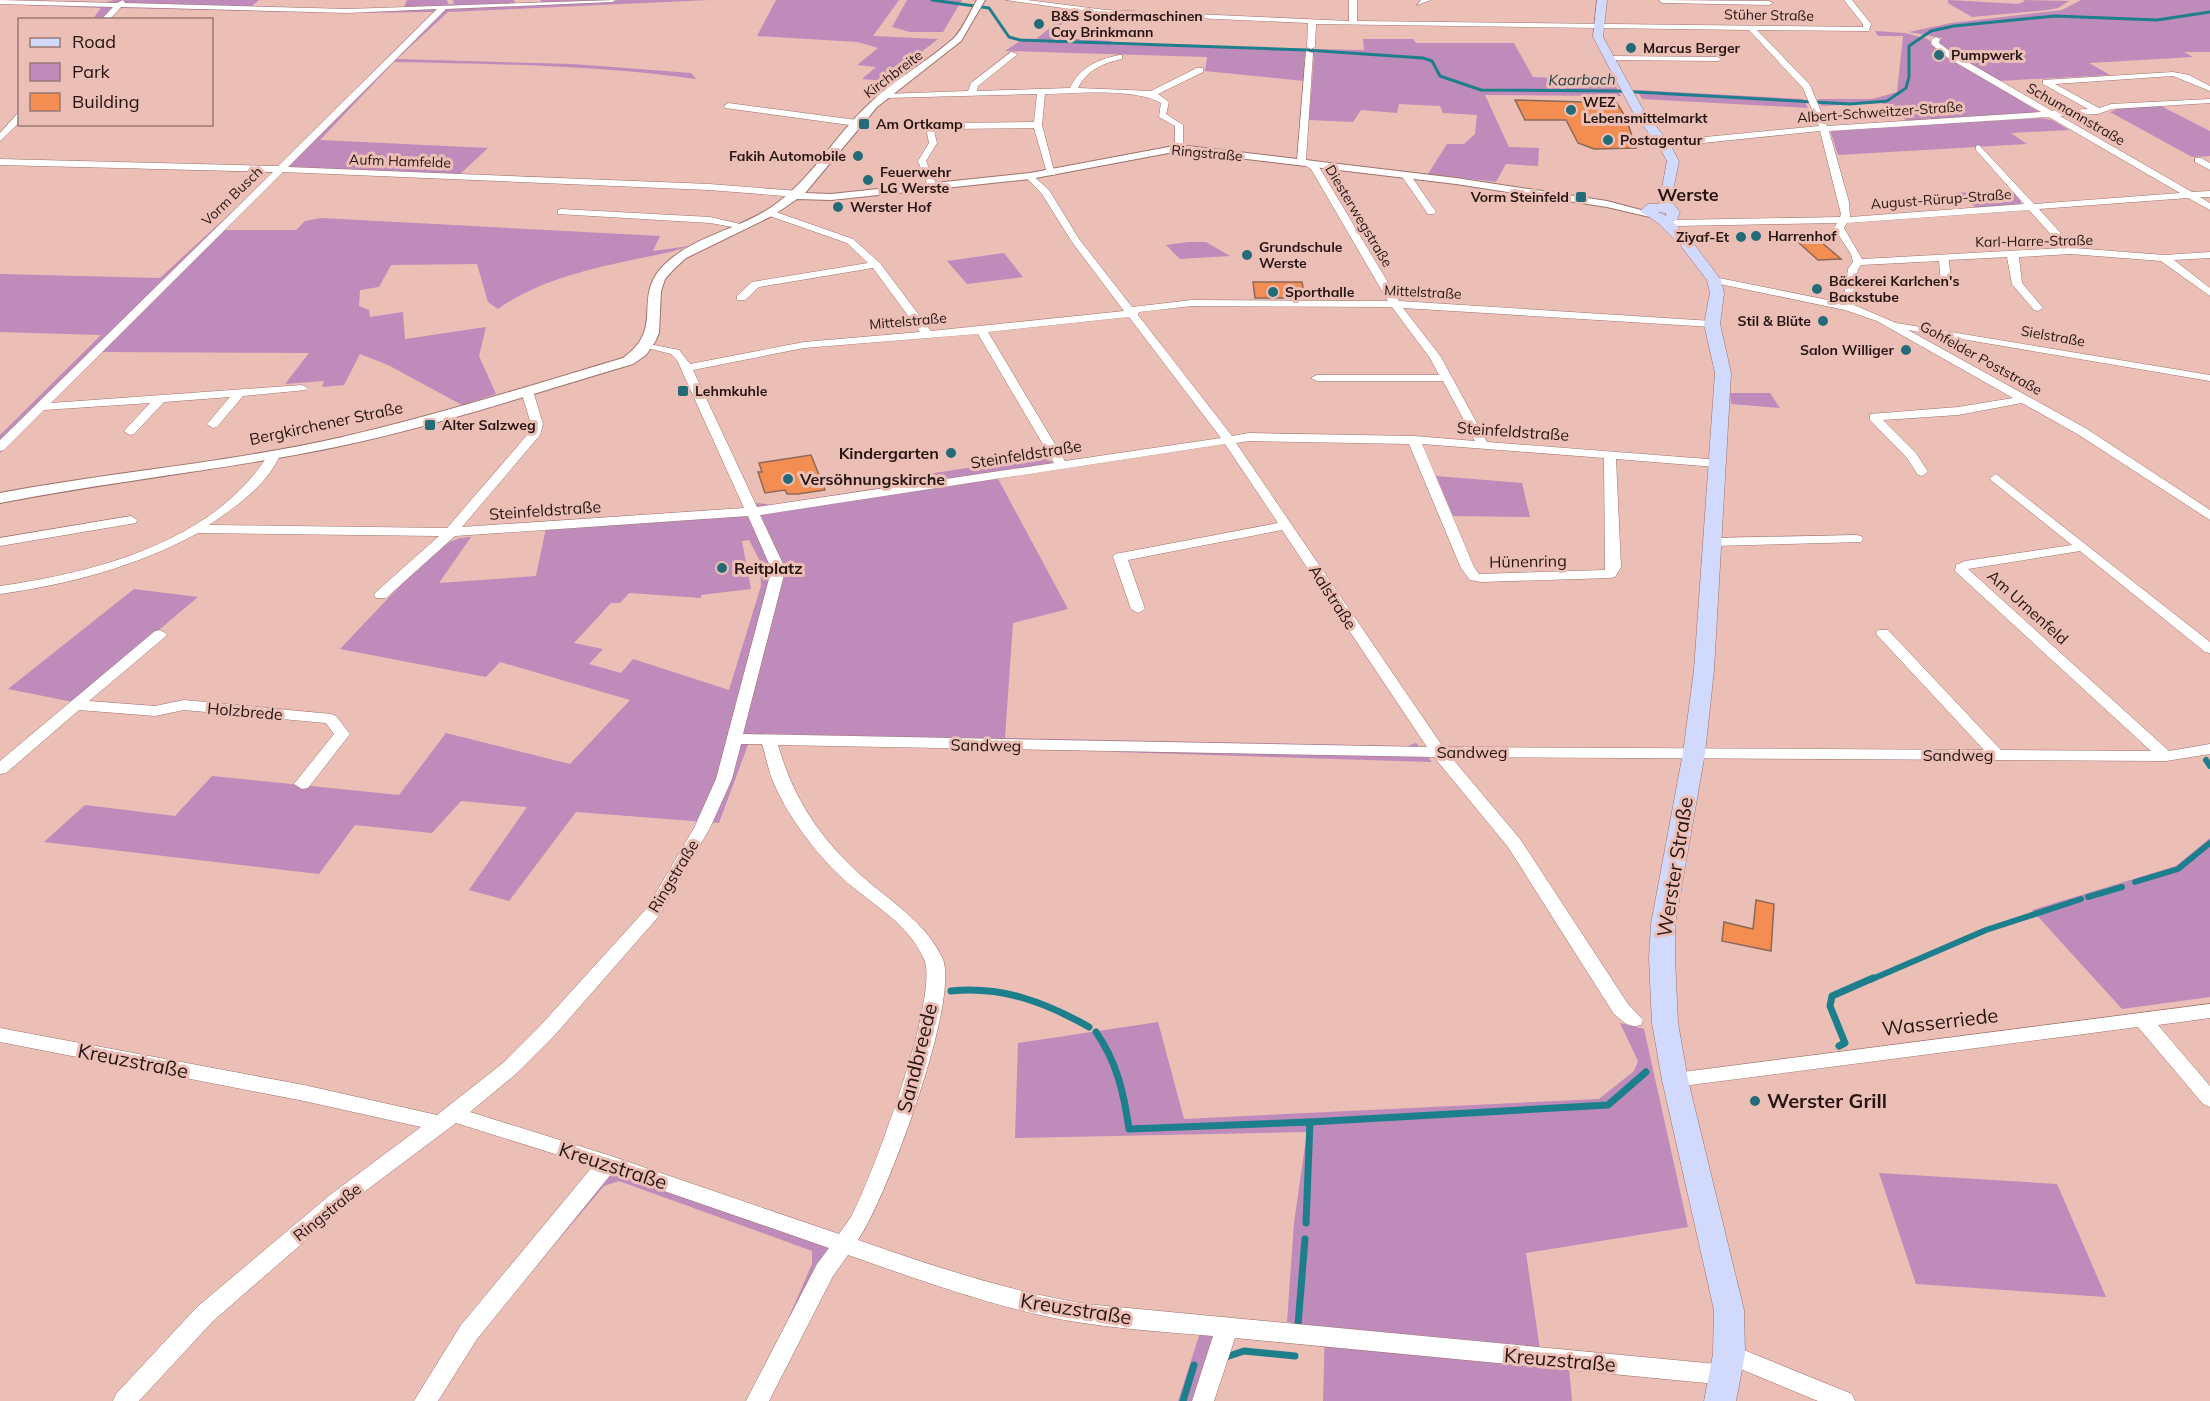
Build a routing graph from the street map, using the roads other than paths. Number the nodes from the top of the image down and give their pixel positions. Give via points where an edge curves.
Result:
1 (125, 0) edge
2 (612, 0) edge
3 (1010, 0) edge
4 (1353, 0) edge
5 (1602, 0) edge
6 (1848, 0) edge
7 (1662, 1) edge
8 (1769, 1) edge
9 (0, 2) edge
10 (980, 3) edge
11 (117, 5) junction
12 (444, 8) junction
13 (1774, 11) dead end
14 (106, 18) edge
15 (1779, 20) dead end
16 (1312, 22) junction
17 (1353, 23) junction
18 (1599, 25) junction
19 (1751, 28) junction
20 (1785, 28) junction
21 (1936, 39) dead end
22 (1014, 54) dead end
23 (1119, 57) dead end
24 (1610, 58) junction
25 (1718, 58) dead end
26 (1200, 70) dead end
27 (2210, 89) edge
28 (1041, 90) junction
29 (1073, 90) junction
30 (972, 93) junction
31 (1152, 94) junction
32 (885, 96) junction
33 (2210, 101) edge
34 (728, 106) dead end
35 (2098, 111) junction
36 (2052, 116) junction
37 (18, 118) edge
38 (857, 123) junction
39 (1038, 125) junction
40 (1824, 129) junction
41 (0, 138) edge
42 (1665, 144) junction
43 (1179, 148) junction
44 (1979, 148) dead end
45 (2198, 160) dead end
46 (0, 162) edge
47 (1303, 163) junction
48 (2210, 167) edge
49 (281, 169) junction
50 (1052, 173) junction
51 (1406, 175) junction
52 (1030, 176) junction
53 (931, 184) junction
54 (2210, 194) edge
55 (796, 195) junction
56 (2190, 196) junction
57 (2032, 207) junction
58 (2210, 207) edge
59 (561, 212) dead end
60 (1431, 212) dead end
61 (1662, 212) junction
62 (770, 213) junction
63 (1842, 220) junction
64 (744, 226) junction
65 (1686, 243) junction
66 (2071, 251) junction
67 (2009, 254) junction
68 (2210, 255) edge
69 (1942, 257) junction
70 (2164, 258) junction
71 (1858, 262) junction
72 (876, 265) junction
73 (1714, 280) junction
74 (1946, 284) dead end
75 (2210, 293) edge
76 (741, 298) dead end
77 (1395, 304) junction
78 (1848, 307) junction
79 (2038, 308) dead end
80 (1133, 311) junction
81 (1712, 324) junction
82 (1890, 325) junction
83 (981, 330) junction
84 (928, 335) junction
85 (648, 345) junction
86 (687, 368) junction
87 (1317, 378) dead end
88 (1448, 378) junction
89 (2210, 378) edge
90 (302, 388) dead end
91 (527, 391) junction
92 (239, 393) junction
93 (160, 399) junction
94 (2024, 399) junction
95 (41, 407) junction
96 (213, 424) dead end
97 (130, 431) dead end
98 (1228, 439) junction
99 (1414, 440) junction
100 (1483, 445) junction
101 (0, 447) edge
102 (1610, 454) junction
103 (274, 455) junction
104 (1716, 463) junction
105 (1061, 465) junction
106 (1922, 472) dead end
107 (1996, 478) dead end
108 (0, 498) edge
109 (751, 512) junction
110 (2210, 516) edge
111 (131, 520) dead end
112 (1287, 525) junction
113 (197, 529) junction
114 (452, 532) junction
115 (1856, 539) dead end
116 (0, 542) edge
117 (1713, 542) junction
118 (2083, 547) junction
119 (0, 590) edge
120 (381, 595) dead end
121 (1138, 609) dead end
122 (1883, 633) dead end
123 (160, 634) dead end
124 (2210, 648) edge
125 (77, 705) junction
126 (734, 740) junction
127 (769, 740) junction
128 (2210, 749) edge
129 (1438, 752) junction
130 (1694, 753) junction
131 (1997, 755) junction
132 (2166, 756) junction
133 (0, 769) edge
134 (302, 784) dead end
135 (2210, 1011) edge
136 (1634, 1020) dead end
137 (2143, 1020) junction
138 (0, 1035) edge
139 (1675, 1080) junction
140 (2210, 1099) edge
141 (447, 1119) junction
142 (608, 1163) junction
143 (843, 1246) junction
144 (1227, 1328) junction
145 (1725, 1377) edge
146 (124, 1401) edge
147 (425, 1401) edge
148 (757, 1401) edge
149 (1203, 1401) edge
150 (1844, 1401) edge

1 - 11 street
2 - 12 street
3 - 16 street, Stüher Straße via 1106,12
4 - 17 street
5 - 18 main road
6 - 20 street, Stüher Straße via 1867,24 1866,29
7 - 8 street
8 - 13 street
9 - 11 street
10 - 32 street, Kirchbreite via 958,39
11 - 12 street via 347,11
11 - 14 street
12 - 49 street, Vorm Busch
15 - 20 street
16 - 17 street, Stüher Straße
16 - 47 street, Diesterwegstraße via 1300,161
17 - 18 street, Stüher Straße
18 - 19 street, Stüher Straße
18 - 24 main road via 1598,37
19 - 20 street, Stüher Straße
19 - 40 street via 1807,87
21 - 36 street, Schumannstraße via 1936,46
22 - 30 street via 974,85
23 - 29 street via 1079,75
24 - 25 street
24 - 42 main road via 1643,119
26 - 31 street
27 - 35 street via 2173,74 2046,82
28 - 29 street
28 - 30 street
28 - 39 street
29 - 31 street
30 - 32 street
31 - 43 street via 1165,102 1162,115 1179,125
32 - 38 street, Kirchbreite
33 - 35 street, Albert-Schweitzer-Straße
34 - 38 street
35 - 36 street, Albert-Schweitzer-Straße
36 - 40 street, Albert-Schweitzer-Straße
36 - 56 street, Schumannstraße
37 - 41 street
38 - 55 street, Kirchbreite
39 - 50 street
39 - 53 street via 929,129 933,143 922,161
40 - 42 street, Albert-Schweitzer-Straße
40 - 63 street via 1844,202 1846,214
42 - 61 main road via 1673,161
43 - 47 street, Ringstraße
43 - 50 street, Ringstraße
44 - 57 street
45 - 48 street
46 - 49 street, Aufm Hamfelde
47 - 51 street, Ringstraße
47 - 77 street, Diesterwegstraße via 1314,166
49 - 55 street, Aufm Hamfelde via 709,187
49 - 95 street, Vorm Busch
50 - 52 street, Ringstraße
51 - 60 street
51 - 61 street, Ringstraße
52 - 53 street, Ringstraße
52 - 80 street, Aalstraße via 1046,192 1075,240
53 - 55 street, Ringstraße via 831,197
54 - 56 street, August-Rürup-Straße
55 - 62 street
56 - 57 street, August-Rürup-Straße
56 - 58 street, Schumannstraße
57 - 63 street, August-Rürup-Straße
57 - 66 street
59 - 64 street via 710,220
61 - 63 street, August-Rürup-Straße
61 - 65 main road
61 - 65 main road via 1663,220
62 - 64 street
62 - 72 street via 850,242
63 - 71 street via 1839,228
64 - 85 street via 682,255 659,279 654,334
65 - 73 main road
66 - 67 street, Karl-Harre-Straße
66 - 70 street, Karl-Harre-Straße
67 - 69 street, Karl-Harre-Straße
67 - 79 street via 2014,257 2017,284
68 - 70 street, Karl-Harre-Straße
69 - 71 street, Karl-Harre-Straße
69 - 74 street
70 - 75 street
71 - 78 street via 1853,269
72 - 76 street via 756,284
72 - 84 street
73 - 78 street, Gohfelder Poststraße
73 - 81 main road, Werster Straße via 1717,293
77 - 80 street, Mittelstraße via 1192,303
77 - 81 street, Mittelstraße
77 - 88 street, Diesterwegstraße
78 - 82 street, Gohfelder Poststraße
80 - 83 street, Mittelstraße
80 - 98 street, Aalstraße
81 - 104 main road, Werster Straße via 1723,374
82 - 89 street, Sielstraße
82 - 94 street, Gohfelder Poststraße
83 - 84 street, Mittelstraße
83 - 105 street
84 - 86 street, Mittelstraße via 804,345
85 - 86 street, Ringstraße via 675,352
85 - 91 street, Bergkirchener Straße via 634,357 606,369
86 - 109 street, Ringstraße
87 - 88 street
88 - 100 street, Diesterwegstraße
90 - 92 street
91 - 103 street, Bergkirchener Straße via 350,440
91 - 114 street via 537,429
92 - 93 street
92 - 96 street
93 - 95 street
93 - 97 street
94 - 106 street via 1958,411 1874,417
94 - 110 street, Gohfelder Poststraße via 2140,467
95 - 101 street, Vorm Busch
98 - 99 street, Steinfeldstraße
98 - 105 street, Steinfeldstraße
98 - 112 street, Aalstraße
99 - 100 street, Steinfeldstraße
99 - 102 street, Hünenring via 1468,568 1474,577 1481,578 1610,574 1614,567
100 - 102 street, Steinfeldstraße
102 - 104 street, Steinfeldstraße
103 - 108 street, Bergkirchener Straße
103 - 113 street via 266,470 241,495
104 - 117 main road, Werster Straße
105 - 109 street, Steinfeldstraße
107 - 118 street
109 - 114 street, Steinfeldstraße
109 - 126 street, Ringstraße via 777,566 777,576
111 - 116 street
112 - 121 street via 1120,557
112 - 129 street, Aalstraße
113 - 114 street, Steinfeldstraße
113 - 119 street via 95,572
114 - 120 street
115 - 117 street
117 - 130 main road, Werster Straße
118 - 124 street
118 - 132 street, Am Urnenfeld via 1965,565 1962,572
122 - 131 street
123 - 125 street
125 - 133 street
125 - 134 street, Holzbrede via 154,711 184,705 331,719 342,734
126 - 127 street, Sandweg
126 - 141 street, Ringstraße via 702,828 652,912 547,1031 510,1068
127 - 129 street, Sandweg
127 - 143 street, Sandbreede via 780,779 806,825 843,869 899,914 934,959 936,979 914,1078 884,1167 862,1218
128 - 132 street, Sandweg
129 - 130 street, Sandweg
129 - 136 street, Aalstraße via 1514,843 1620,1009
130 - 131 street, Sandweg
130 - 139 main road, Werster Straße via 1663,924 1665,1023
131 - 132 street, Sandweg
135 - 137 street, Wasserriede
137 - 139 street, Wasserriede
137 - 140 street
138 - 141 street, Kreuzstraße
139 - 145 main road, Werster Straße via 1729,1310
141 - 142 street, Kreuzstraße
141 - 146 street, Ringstraße via 337,1201 205,1314
142 - 143 street, Kreuzstraße
142 - 147 street via 469,1332
143 - 144 street, Kreuzstraße via 961,1286 1041,1306
143 - 148 street, Sandbreede via 825,1270
144 - 145 street, Kreuzstraße
144 - 149 street
145 - 150 street, Kreuzstraße

